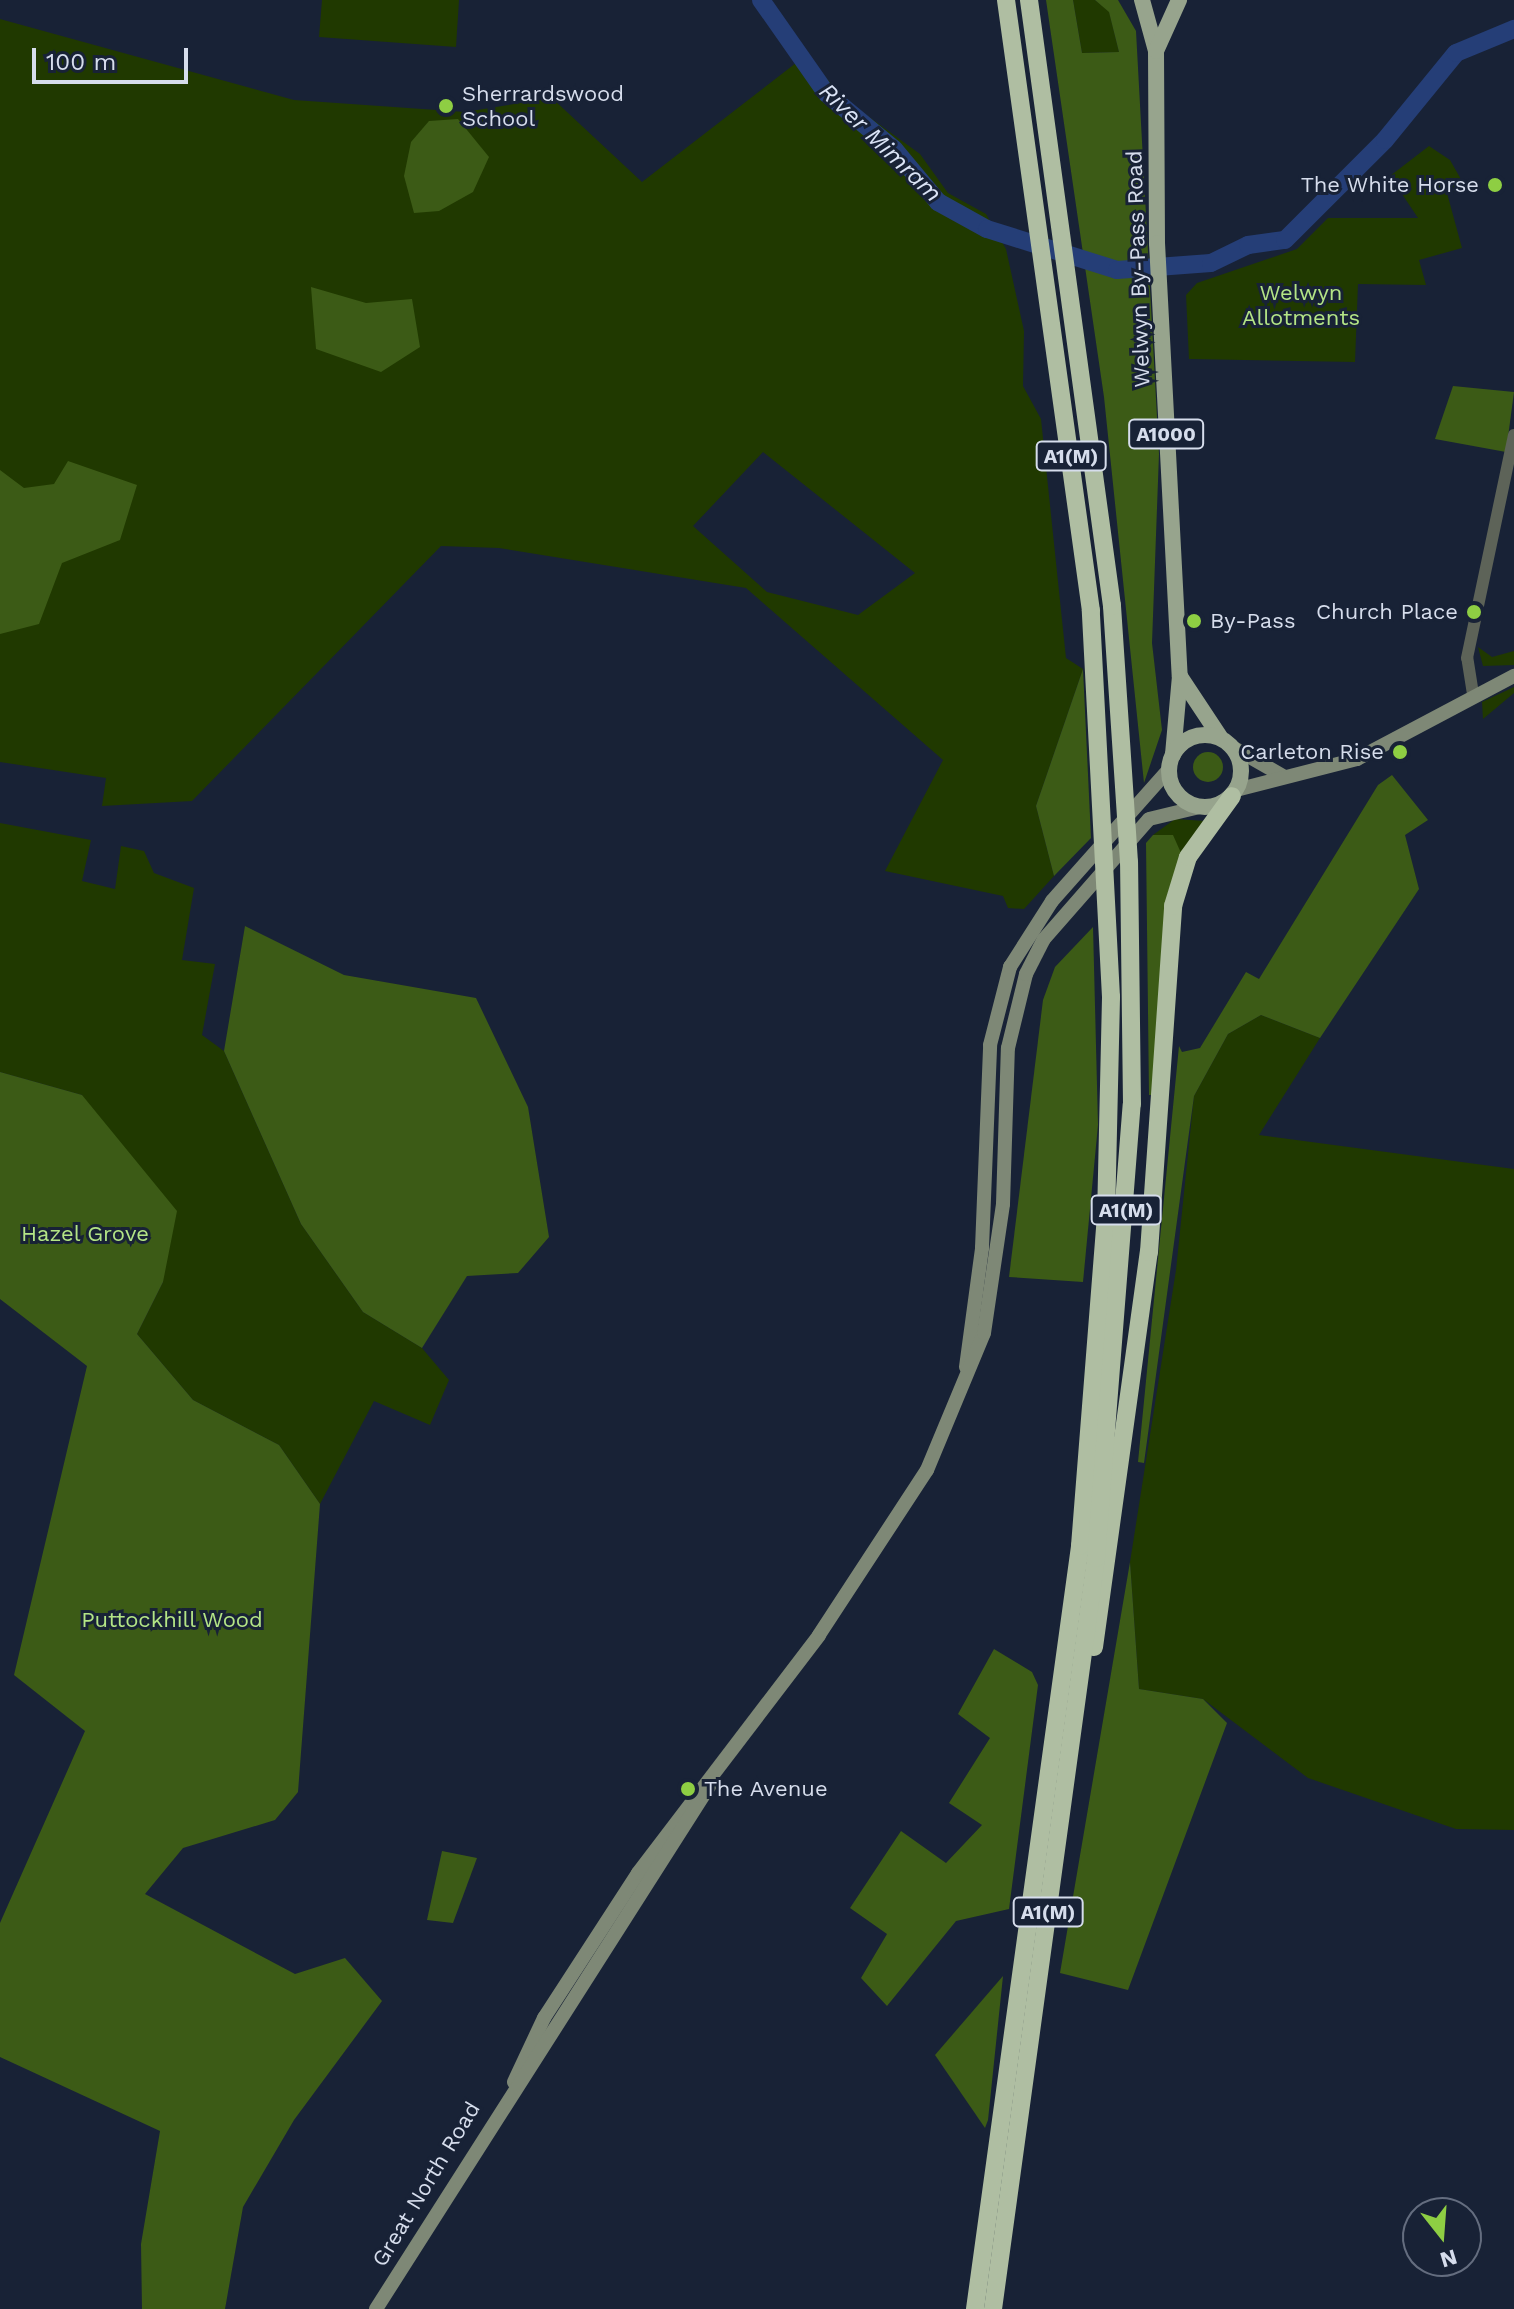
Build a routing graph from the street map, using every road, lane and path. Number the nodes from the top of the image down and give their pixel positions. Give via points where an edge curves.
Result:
1 (994, 0) edge
2 (1006, 0) edge
3 (1029, 0) edge
4 (1142, 0) edge
5 (1179, 0) edge
6 (1156, 51) junction
7 (1015, 66) junction
8 (1514, 435) edge
9 (1180, 676) junction
10 (1514, 676) edge
11 (1473, 694) junction
12 (1220, 737) junction
13 (1234, 748) junction
14 (1171, 762) junction
15 (1283, 776) junction
16 (1234, 793) junction
17 (1199, 807) junction
18 (966, 1367) junction
19 (1077, 1705) junction
20 (1012, 2116) junction
21 (376, 2309) edge
22 (975, 2309) edge
23 (993, 2309) edge

1 - 7 highway
2 - 7 highway, A1(M)
3 - 19 highway, A1(M) via 1074,303 1129,862 1132,1104 1120,1325
4 - 6 main road, Welwyn By-Pass Road / A1000
5 - 6 main road, Welwyn By-Pass Road / A1000
6 - 9 main road, Welwyn By-Pass Road / A1000 via 1157,243
7 - 20 highway, A1(M) via 1091,611 1109,883 1106,1218 1092,1416
8 - 11 street via 1467,658
9 - 12 main road
9 - 14 main road, Welwyn By-Pass Road / A1000
10 - 11 main road
11 - 15 main road via 1366,756
12 - 13 main road
12 - 14 main road via 1196,735
13 - 15 main road
13 - 16 main road via 1241,764
14 - 17 main road via 1180,798
14 - 18 main road via 1052,901 1010,967 990,1045 982,1248
15 - 16 main road
16 - 17 main road
16 - 19 highway via 1188,857 1173,906 1163,1114 1130,1418 1100,1625
17 - 18 main road via 1149,819 1044,939 1026,974 1008,1048 998,1250 984,1333
18 - 21 main road, Great North Road via 927,1470 896,1524 712,1782 514,2082
19 - 20 highway, A1(M)
20 - 22 highway, A1(M)
20 - 23 highway, A1(M)

